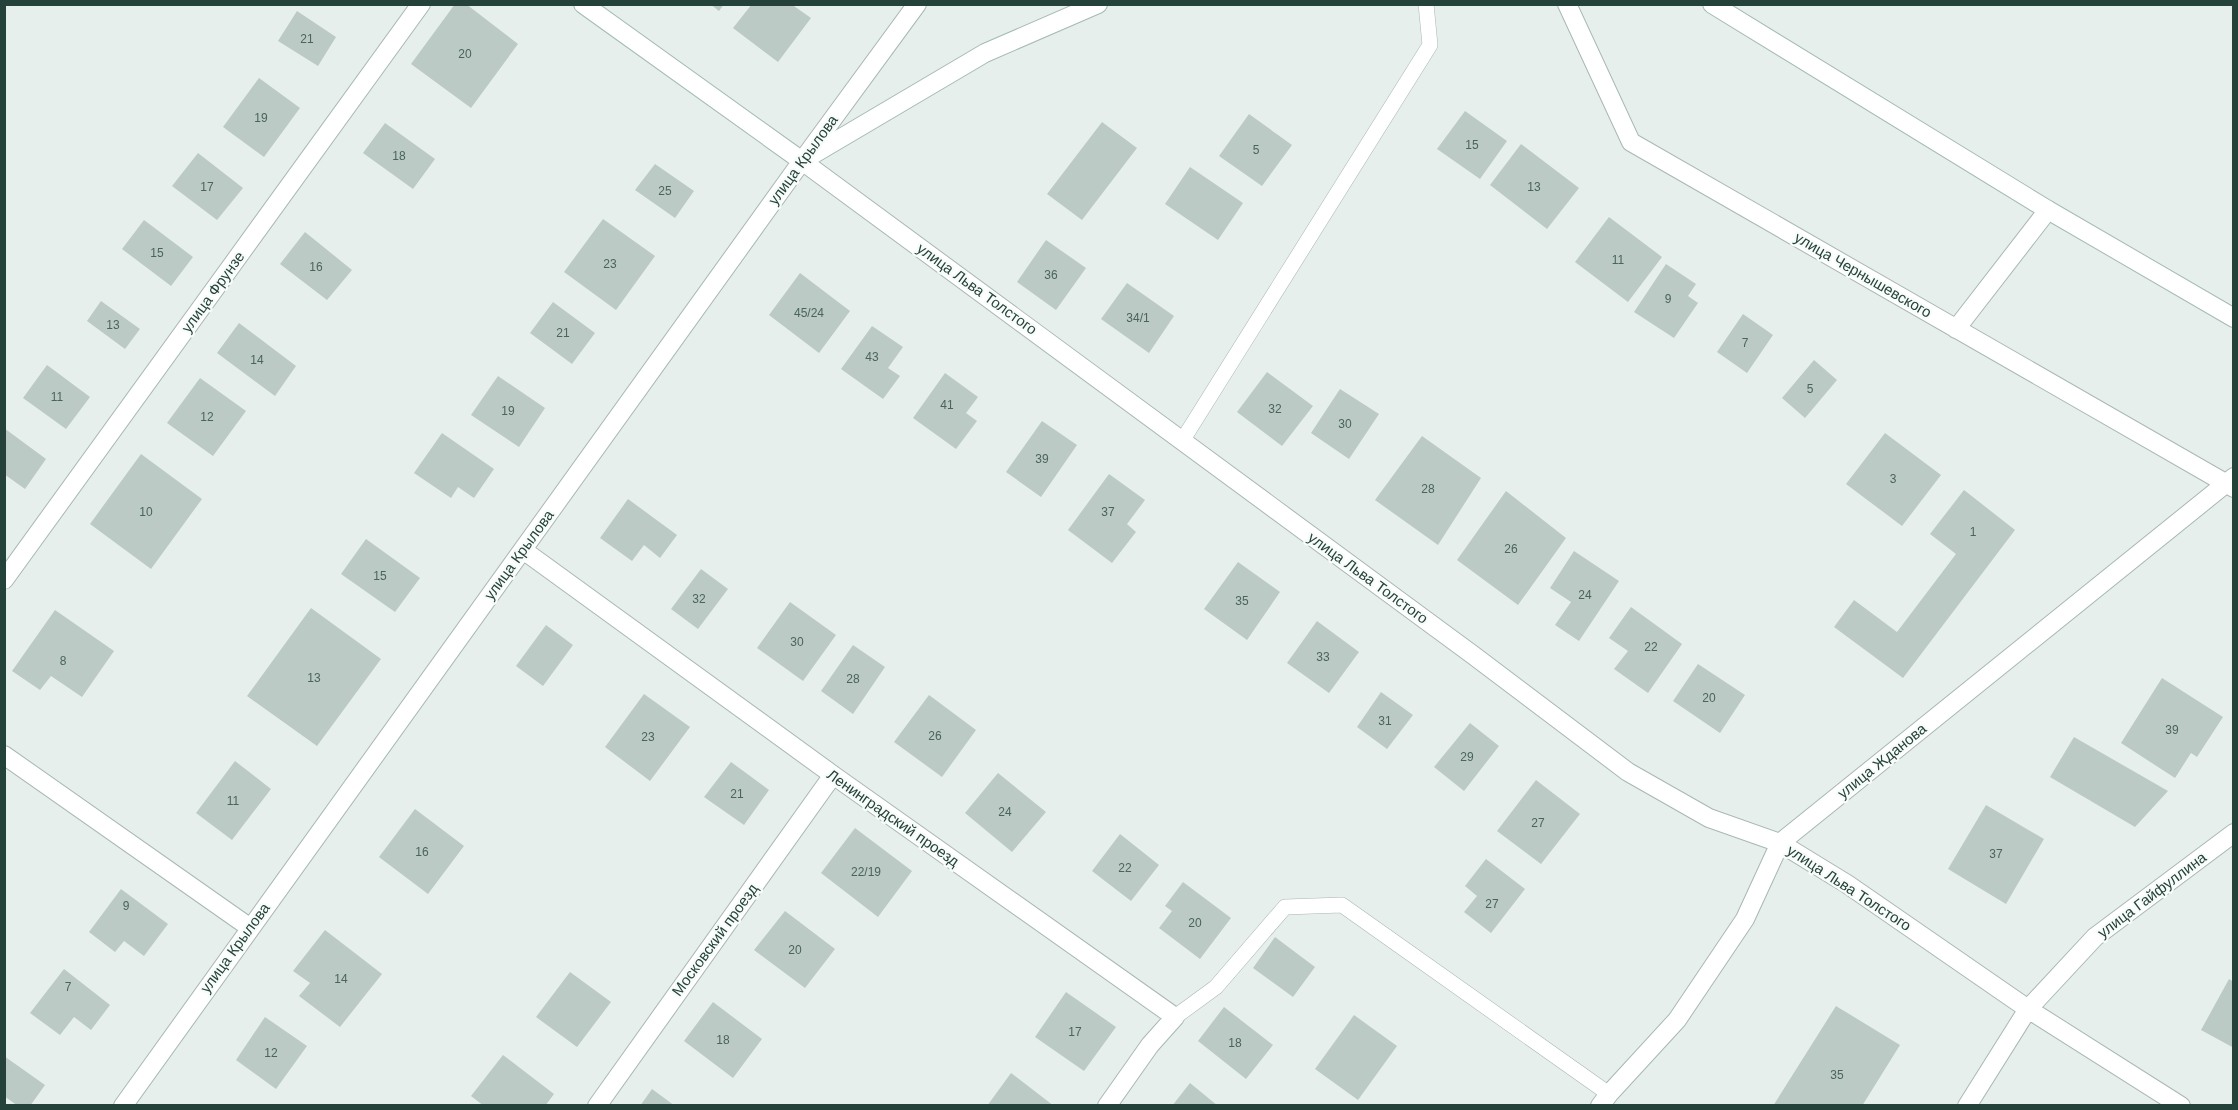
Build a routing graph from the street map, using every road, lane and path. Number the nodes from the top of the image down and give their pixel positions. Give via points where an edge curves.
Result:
1 (421, 4) edge
2 (583, 4) edge
3 (917, 4) edge
4 (1098, 4) edge
5 (1426, 4) edge
6 (1567, 4) edge
7 (1712, 4) edge
8 (802, 161) junction
9 (2048, 210) junction
10 (2234, 318) edge
11 (1956, 328) junction
12 (1182, 441) junction
13 (2231, 483) edge
14 (523, 550) junction
15 (4, 580) edge
16 (4, 755) edge
17 (833, 775) junction
18 (2234, 833) edge
19 (1780, 843) junction
20 (249, 927) junction
21 (2028, 1010) junction
22 (1175, 1017) junction
23 (1604, 1100) edge
24 (123, 1106) edge
25 (597, 1106) edge
26 (1107, 1106) edge
27 (1967, 1106) edge
28 (2181, 1106) edge

1 - 15 street, улица Фрунзе
2 - 8 street, улица Льва Толстого
3 - 8 street, улица Крылова
4 - 8 street via 985,53
5 - 12 lane via 1430,45
6 - 11 street, улица Чернышевского via 1631,142
7 - 9 street
8 - 12 street, улица Льва Толстого
8 - 14 street, улица Крылова
9 - 10 street
9 - 11 street
11 - 13 street, улица Чернышевского
12 - 19 street, улица Льва Толстого via 1628,772 1709,819
13 - 19 street, улица Жданова
14 - 17 street, Ленинградский проезд
14 - 20 street, улица Крылова
16 - 20 street
17 - 22 street, Ленинградский проезд
17 - 25 street, Московский проезд
18 - 21 street, улица Гайфуллина via 2096,937
19 - 21 street, улица Льва Толстого via 1847,884
19 - 23 street, улица Жданова via 1745,919 1677,1020
20 - 24 street, улица Крылова
21 - 27 street, улица Гайфуллина
21 - 28 street, улица Льва Толстого
22 - 23 lane via 1216,987 1285,907 1342,905
22 - 26 street

